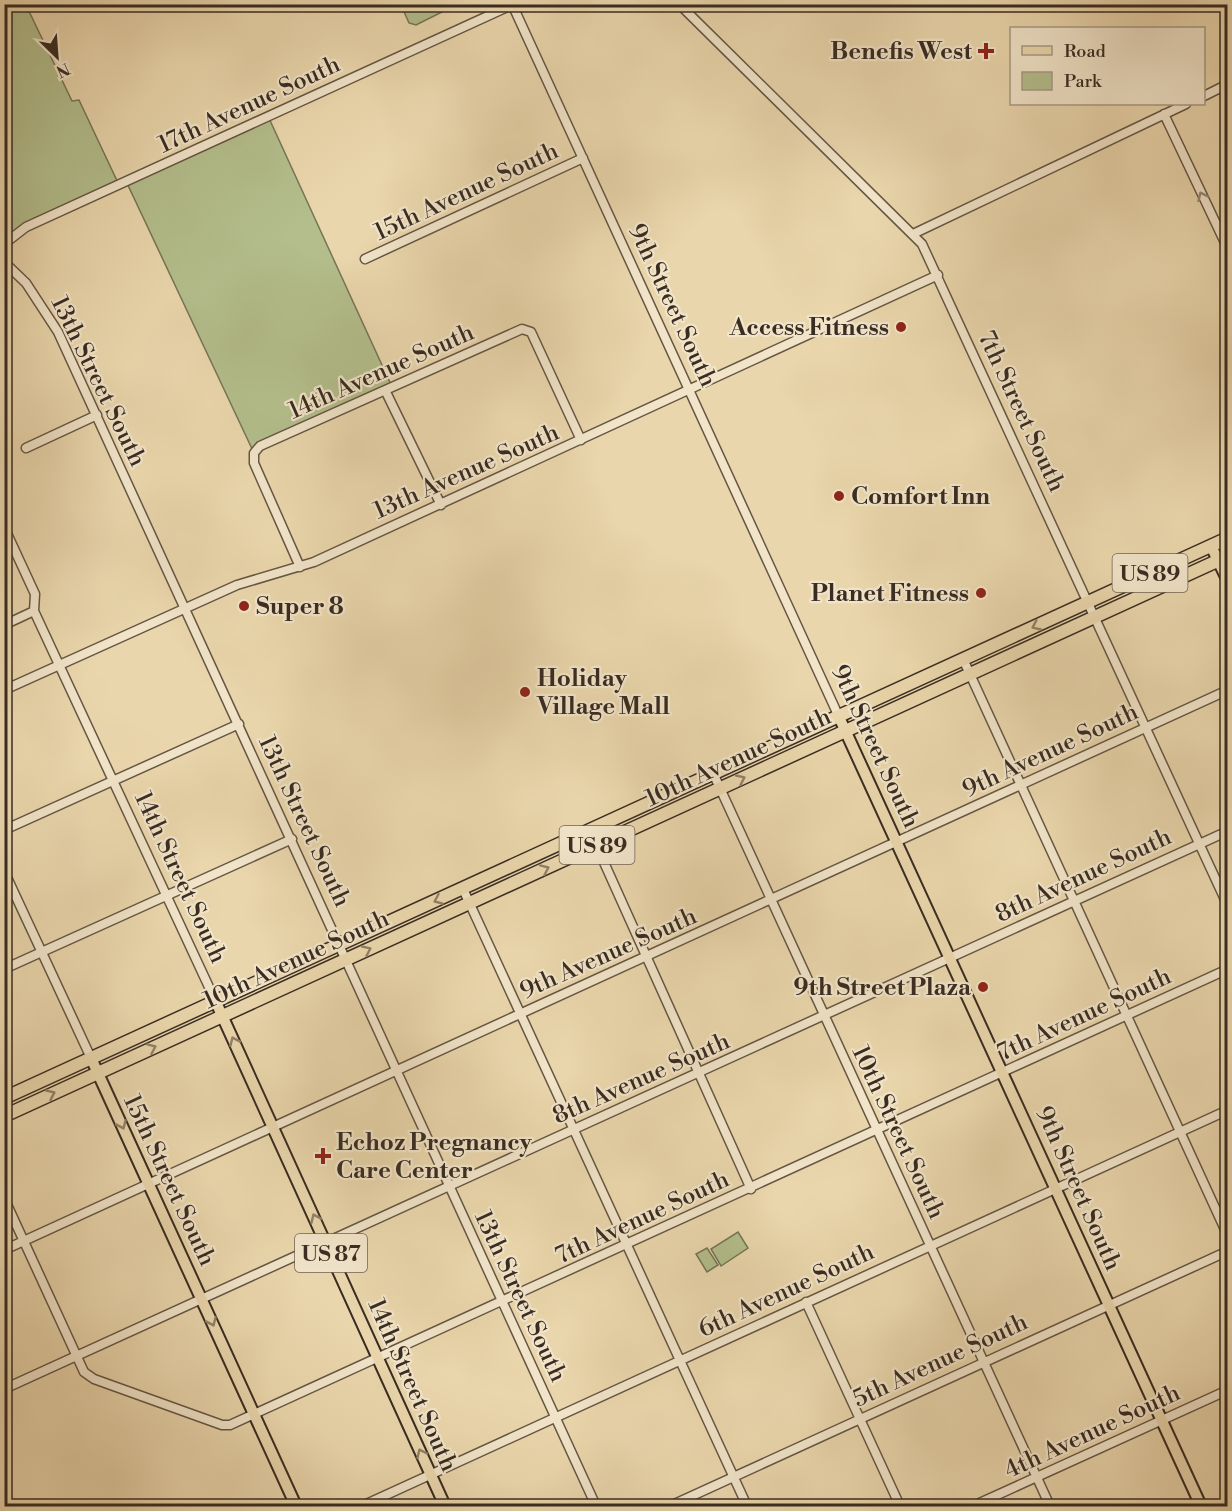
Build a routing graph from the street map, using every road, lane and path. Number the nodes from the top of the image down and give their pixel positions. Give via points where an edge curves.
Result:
1 (678, 4) edge
2 (512, 5) edge
3 (1227, 84) edge
4 (1205, 95) edge
5 (1184, 105) edge
6 (1164, 114) junction
7 (582, 158) junction
8 (913, 234) junction
9 (4, 244) edge
10 (1227, 245) edge
11 (365, 259) dead end
12 (4, 262) edge
13 (938, 275) junction
14 (689, 389) junction
15 (386, 390) junction
16 (97, 415) junction
17 (581, 440) junction
18 (26, 448) dead end
19 (441, 505) junction
20 (4, 527) edge
21 (1227, 538) edge
22 (1211, 546) junction
23 (1223, 558) edge
24 (300, 567) junction
25 (1227, 580) edge
26 (1089, 601) junction
27 (185, 609) junction
28 (34, 611) junction
29 (1095, 616) junction
30 (4, 625) edge
31 (963, 660) junction
32 (60, 665) junction
33 (969, 674) junction
34 (4, 690) edge
35 (1227, 690) edge
36 (839, 717) junction
37 (239, 724) junction
38 (1146, 727) junction
39 (845, 730) junction
40 (713, 773) junction
41 (113, 780) junction
42 (1021, 785) junction
43 (720, 789) junction
44 (589, 829) junction
45 (4, 830) edge
46 (1227, 831) edge
47 (292, 839) junction
48 (897, 841) junction
49 (1200, 844) junction
50 (597, 846) junction
51 (4, 871) edge
52 (463, 889) junction
53 (166, 896) junction
54 (771, 900) junction
55 (1075, 901) junction
56 (470, 902) junction
57 (1227, 906) edge
58 (340, 944) junction
59 (42, 951) junction
60 (646, 957) junction
61 (950, 957) junction
62 (346, 959) junction
63 (4, 969) edge
64 (1227, 969) edge
65 (215, 1000) junction
66 (521, 1014) junction
67 (1127, 1015) junction
68 (223, 1016) junction
69 (823, 1016) junction
70 (91, 1058) junction
71 (397, 1070) junction
72 (98, 1072) junction
73 (698, 1073) junction
74 (1004, 1073) junction
75 (4, 1098) edge
76 (1227, 1110) edge
77 (4, 1116) edge
78 (273, 1127) junction
79 (574, 1129) junction
80 (878, 1130) junction
81 (1180, 1132) junction
82 (149, 1184) junction
83 (449, 1187) junction
84 (751, 1189) junction
85 (1056, 1189) junction
86 (4, 1198) edge
87 (1227, 1236) edge
88 (25, 1241) junction
89 (327, 1243) junction
90 (627, 1245) junction
91 (930, 1245) junction
92 (4, 1250) edge
93 (1227, 1251) edge
94 (202, 1299) junction
95 (502, 1302) junction
96 (806, 1302) junction
97 (1108, 1305) junction
98 (76, 1356) junction
99 (378, 1358) junction
100 (680, 1360) junction
101 (984, 1362) junction
102 (4, 1389) edge
103 (1227, 1390) edge
104 (254, 1415) junction
105 (555, 1418) junction
106 (860, 1419) junction
107 (1161, 1420) junction
108 (431, 1475) junction
109 (734, 1476) junction
110 (1037, 1477) junction
111 (4, 1503) edge
112 (13, 1506) edge
113 (296, 1506) edge
114 (362, 1506) edge
115 (445, 1506) edge
116 (596, 1506) edge
117 (670, 1506) edge
118 (747, 1506) edge
119 (900, 1506) edge
120 (973, 1506) edge
121 (1050, 1506) edge
122 (1201, 1506) edge

1 - 8 street, 7th Street South
2 - 7 street, 9th Street South
2 - 9 street, 17th Avenue South via 26,227
3 - 4 street
5 - 6 street
6 - 8 street
10 -> 6 street
7 - 11 street, 15th Avenue South
7 - 14 street, 9th Street South
8 - 13 street, 7th Street South
12 - 16 street, 13th Street South via 26,283 48,316
13 - 14 street, 13th Avenue South
13 - 26 street, 7th Street South
14 - 17 street, 13th Avenue South
14 - 36 street, 9th Street South
15 - 17 street, 14th Avenue South via 527,329
15 - 19 street
15 - 24 street, 14th Avenue South via 260,446 254,453 254,463
16 - 18 street
16 - 27 street, 13th Street South
17 - 19 street, 13th Avenue South
19 - 24 street, 13th Avenue South
20 - 28 street, 14th Street South via 35,594
21 - 22 highway, 10th Avenue South
22 - 23 main road
22 - 26 highway, 10th Avenue South / US 89
23 - 25 main road
23 - 29 highway, 10th Avenue South / US 89
24 - 27 street, 13th Avenue South via 237,585
26 - 29 street, 7th Street South
26 -> 31 highway, 10th Avenue South / US 89
27 - 32 street, 13th Avenue South
27 - 37 street, 13th Street South
28 - 30 street
28 - 32 street, 14th Street South
29 - 33 highway, 10th Avenue South / US 89
29 - 38 street, 7th Street South
31 - 33 street
31 - 36 highway, 10th Avenue South / US 89
32 - 34 street, 13th Avenue South
32 - 41 street, 14th Street South
33 - 39 highway, 10th Avenue South / US 89
33 - 42 street
35 - 38 street, 9th Avenue South
36 - 39 main road, 9th Street South
36 - 40 highway, 10th Avenue South / US 89
37 - 41 street
37 - 47 street, 13th Street South
38 - 42 street, 9th Avenue South
38 - 49 street, 7th Street South
43 -> 39 highway, 10th Avenue South / US 89
39 - 48 main road, 9th Street South
40 - 43 street, 10th Street South
40 - 44 highway, 10th Avenue South / US 89
41 - 45 street
41 - 53 street, 14th Street South
42 - 48 street, 9th Avenue South
42 - 55 street
43 - 50 highway, 10th Avenue South / US 89
43 - 54 street, 10th Street South
44 - 50 street
44 - 52 highway, 10th Avenue South / US 89
46 - 49 street, 8th Avenue South
47 - 53 street
47 - 58 street, 13th Street South
48 - 54 street, 9th Avenue South
48 - 61 main road, 9th Street South
49 - 55 street, 8th Avenue South
49 - 57 street, 7th Street South
56 -> 50 highway, 10th Avenue South / US 89
50 - 60 street
51 - 59 street, 15th Street South
52 - 56 street
52 -> 58 highway, 10th Avenue South / US 89
53 - 59 street
53 - 65 street, 14th Street South
54 - 60 street, 9th Avenue South
54 - 69 street, 10th Street South
55 - 61 street, 8th Avenue South
55 - 67 street
62 -> 56 highway, 10th Avenue South / US 89
56 - 66 street
58 - 62 street, 13th Street South
58 - 65 highway, 10th Avenue South / US 89
59 - 63 street
59 - 70 street, 15th Street South
60 - 66 street, 9th Avenue South
60 - 73 street
61 - 69 street, 8th Avenue South
61 - 74 main road, 9th Street South
62 - 68 highway, 10th Avenue South / US 89
62 - 71 street, 13th Street South
64 - 67 street, 7th Avenue South
65 - 68 main road, 14th Street South / US 87
65 - 70 highway, 10th Avenue South
66 - 71 street, 9th Avenue South
66 - 79 street
67 - 74 street, 7th Avenue South
67 - 81 street
72 -> 68 highway, 10th Avenue South / US 89
78 -> 68 main road, 14th Street South / US 87
69 - 73 street, 8th Avenue South
69 - 80 street, 10th Street South
70 - 72 main road, 15th Street South
70 - 75 highway, 10th Avenue South
71 - 78 street, 9th Avenue South
71 - 83 street, 13th Street South
77 -> 72 highway, 10th Avenue South
72 -> 82 main road, 15th Street South
73 - 79 street, 8th Avenue South
73 - 84 street
74 - 80 street, 7th Avenue South
74 - 85 main road, 9th Street South
76 - 81 street, 6th Avenue South
78 - 82 street, 9th Avenue South
89 -> 78 main road, 14th Street South / US 87
79 - 83 street, 8th Avenue South
79 - 90 street
80 - 84 street, 7th Avenue South
80 - 91 street, 10th Street South
81 - 85 street, 6th Avenue South
81 - 87 street
82 - 88 street, 9th Avenue South
82 - 94 main road, 15th Street South
83 - 89 street, 8th Avenue South
83 - 95 street, 13th Street South
84 - 90 street, 7th Avenue South
85 - 91 street, 6th Avenue South
85 - 97 main road, 9th Street South
86 - 88 street, 7th Avenue South
88 - 92 street, 9th Avenue South
88 - 98 street, 7th Avenue South
89 - 94 street, 8th Avenue South
89 - 99 main road, 14th Street South / US 87
90 - 95 street, 7th Avenue South
90 - 100 street
91 - 96 street, 6th Avenue South
91 - 101 street, 10th Street South
93 - 97 street, 5th Avenue South
94 - 98 street, 8th Avenue South
94 -> 104 main road, 15th Street South
95 - 99 street, 7th Avenue South
95 - 105 street, 13th Street South
96 - 100 street, 6th Avenue South
96 - 106 street
97 - 101 street, 5th Avenue South
97 - 107 main road, 9th Street South
98 - 102 street, 8th Avenue South
98 - 104 street, 7th Avenue South via 84,1372 94,1379 222,1425
99 - 104 street, 7th Avenue South
108 -> 99 main road, 14th Street South / US 87
100 - 105 street, 6th Avenue South
100 - 109 street
101 - 106 street, 5th Avenue South
101 - 110 street, 10th Street South
103 - 107 street, 4th Avenue South
104 - 113 main road, 15th Street South
105 - 108 street, 6th Avenue South
105 - 116 street, 13th Street South
106 - 109 street, 5th Avenue South
106 - 119 street
107 - 110 street, 4th Avenue South
107 - 122 main road, 9th Street South
108 - 114 street, 6th Avenue South
108 - 115 main road, 14th Street South / US 87
109 - 117 street, 5th Avenue South
109 - 118 street
110 - 120 street, 4th Avenue South
110 - 121 street, 10th Street South
111 - 112 street

